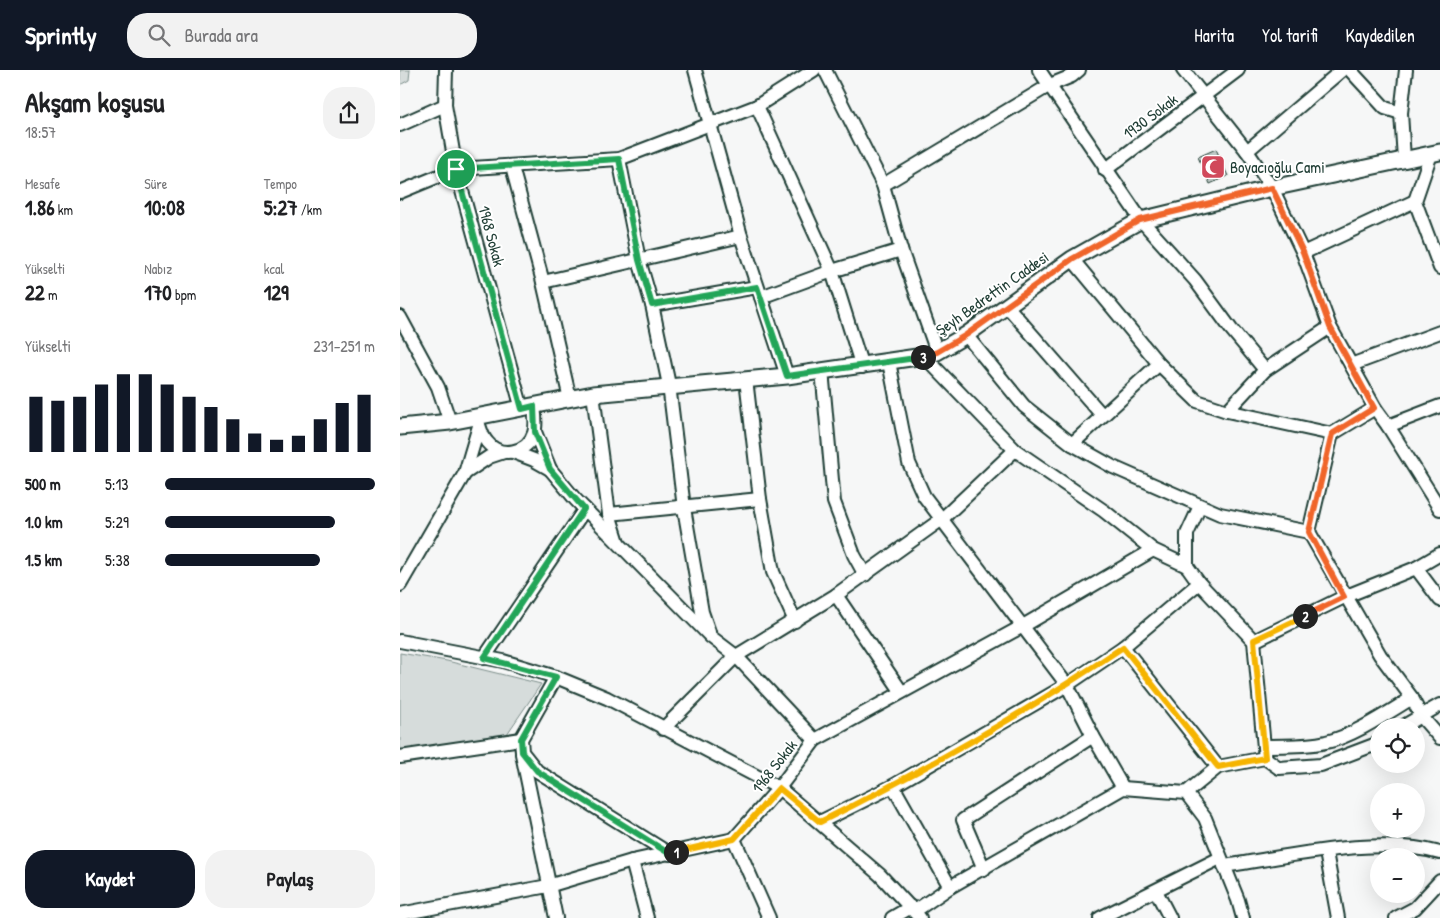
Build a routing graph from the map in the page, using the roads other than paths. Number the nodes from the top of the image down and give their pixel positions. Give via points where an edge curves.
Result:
1 (446, 70) edge
2 (695, 70) edge
3 (814, 70) edge
4 (1039, 70) edge
5 (1059, 70) edge
6 (1079, 70) edge
7 (1183, 70) edge
8 (1238, 70) edge
9 (1342, 70) edge
10 (1350, 70) edge
11 (1406, 70) edge
12 (830, 72) edge
13 (1050, 85) junction
14 (1203, 98) junction
15 (446, 105) junction
16 (757, 106) junction
17 (1402, 113) junction
18 (710, 123) junction
19 (400, 124) edge
20 (1247, 151) junction
21 (1436, 153) edge
22 (619, 159) junction
23 (1404, 159) junction
24 (512, 167) junction
25 (456, 169) junction
26 (1105, 170) junction
27 (883, 185) junction
28 (1272, 188) junction
29 (400, 192) edge
30 (1415, 201) junction
31 (1140, 220) junction
32 (741, 236) junction
33 (1437, 248) edge
34 (901, 250) junction
35 (1303, 252) junction
36 (1072, 259) junction
37 (639, 260) junction
38 (1440, 268) edge
39 (832, 271) junction
40 (543, 282) junction
41 (759, 292) junction
42 (652, 305) junction
43 (1007, 306) junction
44 (400, 317) edge
45 (1330, 327) junction
46 (1440, 332) edge
47 (966, 335) junction
48 (931, 354) junction
49 (889, 362) junction
50 (1159, 364) junction
51 (1351, 365) junction
52 (862, 367) junction
53 (822, 370) junction
54 (1265, 370) junction
55 (787, 376) junction
56 (746, 379) junction
57 (669, 385) junction
58 (593, 394) junction
59 (570, 399) junction
60 (1440, 406) edge
61 (528, 407) junction
62 (1374, 408) junction
63 (1227, 411) junction
64 (1102, 415) junction
65 (450, 422) junction
66 (478, 422) junction
67 (1388, 426) junction
68 (400, 427) edge
69 (535, 432) junction
70 (1332, 434) junction
71 (1072, 444) junction
72 (1015, 450) junction
73 (508, 452) junction
74 (550, 469) junction
75 (465, 473) junction
76 (760, 499) junction
77 (1200, 506) junction
78 (684, 508) junction
79 (584, 509) junction
80 (1440, 509) edge
81 (609, 514) junction
82 (942, 519) junction
83 (1309, 532) junction
84 (619, 545) junction
85 (1153, 550) junction
86 (1440, 554) edge
87 (1187, 566) junction
88 (1416, 568) junction
89 (865, 575) junction
90 (1199, 584) junction
91 (400, 585) edge
92 (836, 595) junction
93 (1344, 597) junction
94 (1440, 600) edge
95 (795, 621) junction
96 (1023, 626) junction
97 (711, 637) junction
98 (1254, 640) junction
99 (400, 641) edge
100 (1123, 647) junction
101 (736, 656) junction
102 (484, 658) junction
103 (556, 677) junction
104 (1067, 685) junction
105 (901, 691) junction
106 (1412, 698) junction
107 (1440, 705) edge
108 (1421, 716) junction
109 (1418, 718) edge
110 (663, 729) junction
111 (1093, 736) junction
112 (1440, 738) edge
113 (815, 740) junction
114 (521, 745) junction
115 (1370, 746) edge
116 (1265, 752) junction
117 (400, 757) edge
118 (1218, 767) junction
119 (893, 786) junction
120 (779, 788) junction
121 (1123, 788) junction
122 (1186, 793) junction
123 (820, 822) junction
124 (734, 839) junction
125 (1326, 852) junction
126 (1440, 853) edge
127 (670, 854) junction
128 (632, 861) junction
129 (1222, 862) junction
130 (984, 869) junction
131 (1440, 881) edge
132 (548, 886) junction
133 (950, 887) junction
134 (1156, 891) junction
135 (915, 912) edge
136 (400, 914) edge
137 (556, 918) edge
138 (647, 918) edge
139 (769, 918) edge
140 (892, 918) edge
141 (1100, 918) edge
142 (1170, 918) edge
143 (1243, 918) edge
144 (1338, 918) edge
145 (1396, 918) edge

1 - 15 street, 1968 Sokak
2 - 18 street
3 - 16 street
4 - 13 street
5 - 13 street
6 - 13 street
7 - 14 street
8 - 14 street, 1930 Sokak
9 - 20 street
10 - 17 street via 1385,108
11 - 17 street
12 - 27 street
13 - 26 street
13 - 27 street
14 - 20 street
14 - 26 street, 1930 Sokak
15 - 19 street
15 - 25 street, 1968 Sokak
16 - 18 street
16 - 39 street
17 - 23 street
18 - 22 street
18 - 32 street
20 - 28 street
21 - 23 main road, Şeyh Bedrettin Caddesi
21 - 30 street
22 - 24 street
22 - 37 street
23 - 28 main road, Şeyh Bedrettin Caddesi
24 - 25 street
24 - 40 street
25 - 29 street
25 - 61 street, 1968 Sokak
26 - 31 street
27 - 34 street
28 - 31 main road, Şeyh Bedrettin Caddesi
28 - 35 street
30 - 33 street
30 - 35 street
31 - 36 main road, Şeyh Bedrettin Caddesi
31 - 54 street via 1194,280
32 - 37 street
32 - 41 street
33 - 38 street
34 - 39 street
34 - 48 street
35 - 45 street
36 - 43 main road, Şeyh Bedrettin Caddesi
36 - 50 street
37 - 40 street
37 - 42 street
39 - 41 street
39 - 52 street
40 - 59 street
41 - 42 street
41 - 55 street
42 - 57 street
43 - 47 main road, Şeyh Bedrettin Caddesi
43 - 64 street
44 - 65 street via 438,387
45 - 51 street
45 - 54 street
46 - 51 street
47 - 48 main road, Şeyh Bedrettin Caddesi
47 - 71 street via 1024,406
48 - 49 main road, Şeyh Bedrettin Caddesi
48 - 72 street
49 - 52 main road, Şeyh Bedrettin Caddesi
49 - 82 street via 909,463 924,496
50 - 63 street via 1197,401
50 - 64 street
51 - 62 street
52 - 53 main road, Şeyh Bedrettin Caddesi
53 - 55 main road, Şeyh Bedrettin Caddesi
53 - 89 street via 834,502
54 - 63 street
55 - 56 main road, Şeyh Bedrettin Caddesi
56 - 57 main road, Şeyh Bedrettin Caddesi
56 - 76 street
57 - 58 main road, Şeyh Bedrettin Caddesi
57 - 78 street
58 - 59 main road, Şeyh Bedrettin Caddesi
58 - 81 street
59 - 61 main road, Şeyh Bedrettin Caddesi
60 - 67 street
61 - 66 main road, Şeyh Bedrettin Caddesi
61 - 69 street, 1968 Sokak
62 - 67 street
62 - 70 street
63 - 70 street
64 - 71 street
65 - 66 main road, Şeyh Bedrettin Caddesi
65 - 68 main road, Şeyh Bedrettin Caddesi
66 - 73 street via 487,444
66 - 75 street
67 - 80 street
69 - 73 street via 524,448
69 - 74 street, 1968 Sokak
70 - 83 street
71 - 77 street via 1113,467
72 - 82 street
72 - 85 street via 1104,511
73 - 74 street
73 - 75 street via 488,457
74 - 79 street, 1968 Sokak
75 - 91 street
76 - 78 street
76 - 95 street via 773,572
77 - 83 street via 1220,514
77 - 87 street via 1186,534
78 - 81 street
78 - 97 street via 702,612
79 - 84 street, 1968 Sokak
79 - 102 street
81 - 84 street
82 - 89 street
82 - 96 street
83 - 93 street
84 - 97 street, 1968 Sokak
85 - 87 street
85 - 96 street
86 - 88 street
87 - 90 street
88 - 93 street
88 - 94 street
89 - 92 street
90 - 98 street
90 - 100 street
92 - 95 street
92 - 105 street
93 - 98 street
93 - 106 street via 1380,655
95 - 101 street
96 - 104 street
96 - 105 street
97 - 101 street, 1968 Sokak
98 - 116 street
99 - 102 street
100 - 104 street
100 - 118 street
101 - 110 street
101 - 113 street, 1968 Sokak
102 - 103 street
103 - 110 street via 607,698
103 - 114 street
104 - 111 street
104 - 119 street
105 - 113 street
106 - 108 street
106 - 116 street via 1328,742
107 - 108 street
108 - 109 street
108 - 112 street
110 - 120 street
111 - 121 street
111 - 130 street via 963,820
113 - 120 street, 1968 Sokak
114 - 117 street
114 - 127 street via 537,771
114 - 132 street
115 - 116 street via 1321,765 1279,768
116 - 118 street
118 - 122 street
119 - 123 street
119 - 133 street
120 - 123 street
120 - 124 street, 1968 Sokak
121 - 122 street
121 - 130 street
122 - 129 street via 1205,818
123 - 135 street via 880,875
124 - 127 street
124 - 139 street
125 - 126 street via 1421,848
125 - 129 street
125 - 144 street
127 - 128 street
128 - 132 street
128 - 138 street
129 - 134 street
129 - 143 street
130 - 133 street
131 - 145 street via 1415,908
132 - 136 street
132 - 137 street
133 - 135 street
134 - 141 street
134 - 142 street
135 - 140 street

